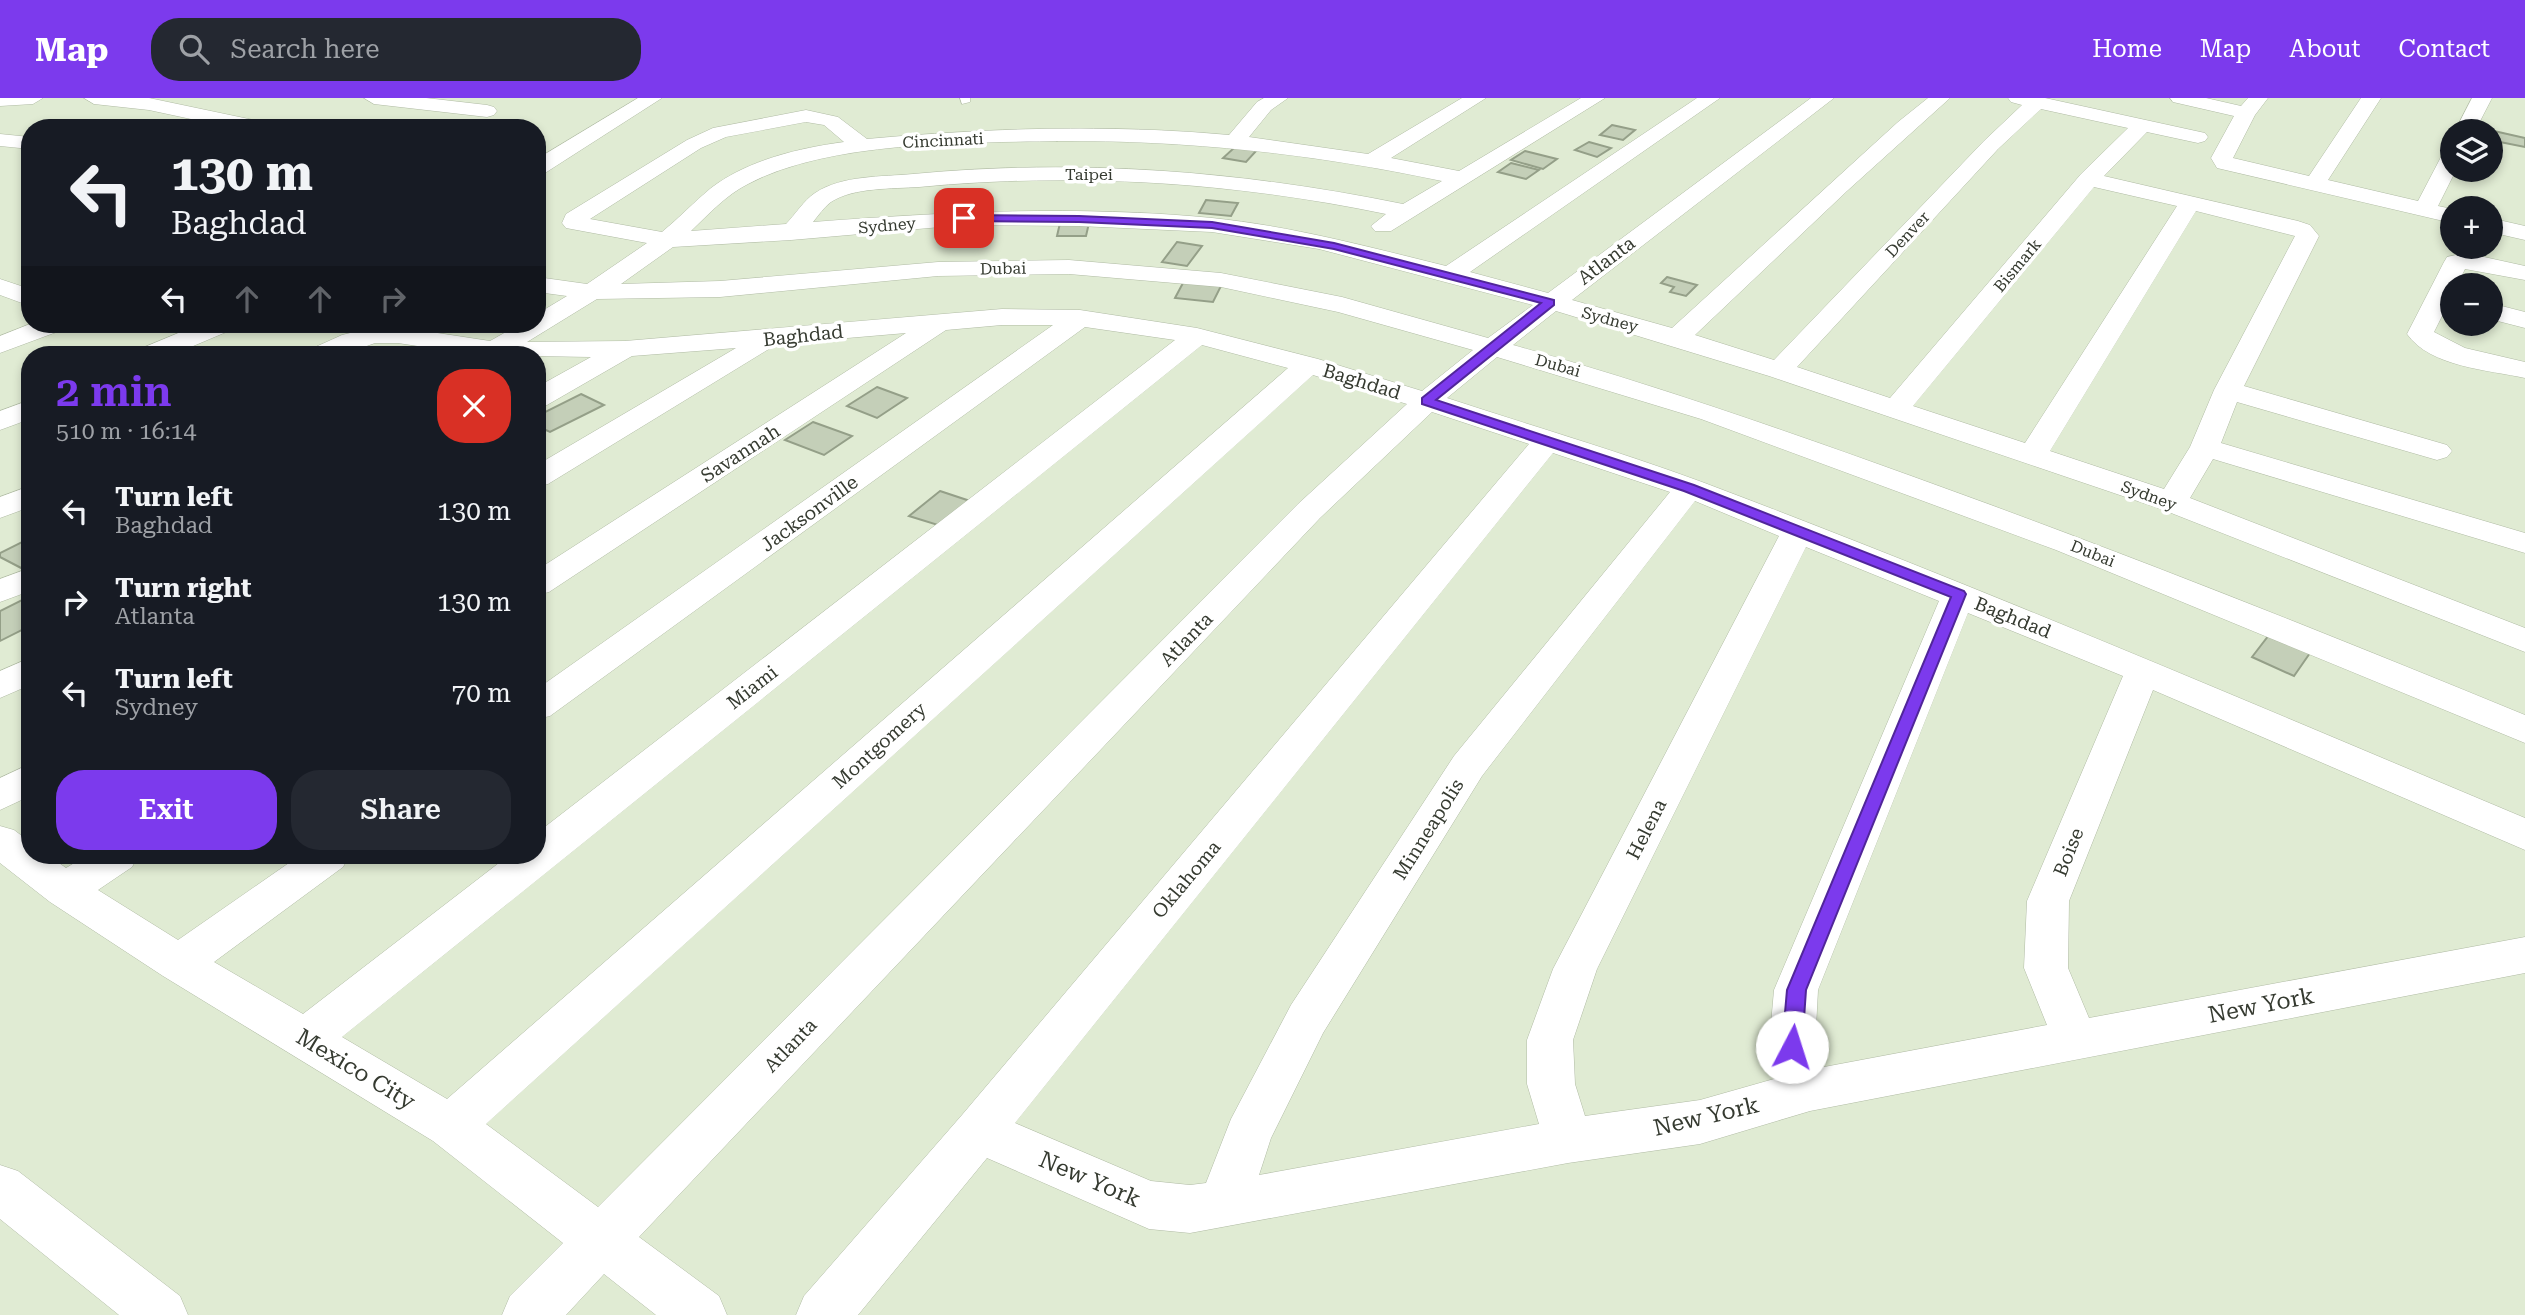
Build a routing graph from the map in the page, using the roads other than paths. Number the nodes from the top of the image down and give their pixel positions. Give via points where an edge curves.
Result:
1 (33, 98) edge
2 (225, 98) edge
3 (374, 98) edge
4 (625, 98) edge
5 (652, 98) edge
6 (1278, 98) edge
7 (1476, 98) edge
8 (1595, 98) edge
9 (1710, 98) edge
10 (1824, 98) edge
11 (1940, 98) edge
12 (2180, 98) edge
13 (2371, 98) edge
14 (2482, 98) edge
15 (109, 99) edge
16 (0, 100) edge
17 (2028, 100) edge
18 (2252, 105) edge
19 (198, 115) junction
20 (190, 119) edge
21 (218, 119) edge
22 (472, 119) edge
23 (2471, 119) edge
24 (2142, 125) junction
25 (2198, 137) dead end
26 (0, 140) edge
27 (1235, 141) junction
28 (21, 142) edge
29 (861, 145) junction
30 (546, 146) edge
31 (1372, 160) junction
32 (546, 163) edge
33 (1461, 178) junction
34 (2089, 179) junction
35 (2440, 181) edge
36 (2314, 185) junction
37 (2190, 203) junction
38 (2425, 209) junction
39 (1404, 211) junction
40 (2440, 213) edge
41 (2503, 228) edge
42 (791, 233) junction
43 (2525, 233) edge
44 (667, 240) junction
45 (1350, 250) junction
46 (2453, 273) edge
47 (1450, 274) junction
48 (2525, 274) edge
49 (546, 285) edge
50 (0, 286) edge
51 (590, 292) junction
52 (21, 294) edge
53 (1550, 302) junction
54 (2440, 307) edge
55 (2503, 314) edge
56 (1080, 318) junction
57 (546, 319) edge
58 (2525, 320) edge
59 (943, 321) junction
60 (30, 333) edge
61 (201, 333) edge
62 (522, 333) edge
63 (1197, 336) junction
64 (1677, 338) junction
65 (770, 339) junction
66 (0, 345) edge
67 (171, 346) edge
68 (340, 346) edge
69 (454, 346) edge
70 (501, 346) edge
71 (1493, 347) junction
72 (625, 349) junction
73 (546, 351) edge
74 (1308, 365) junction
75 (1779, 370) junction
76 (2525, 370) edge
77 (2228, 390) junction
78 (546, 394) edge
79 (1427, 401) junction
80 (1896, 408) junction
81 (21, 412) edge
82 (0, 421) edge
83 (1547, 442) junction
84 (2205, 447) junction
85 (2437, 451) dead end
86 (2033, 454) junction
87 (546, 473) edge
88 (1689, 488) junction
89 (21, 499) edge
90 (2172, 502) junction
91 (0, 509) edge
92 (1798, 530) junction
93 (2525, 544) edge
94 (546, 578) edge
95 (21, 582) edge
96 (0, 592) edge
97 (1959, 594) junction
98 (2525, 641) edge
99 (2143, 671) junction
100 (21, 675) edge
101 (0, 686) edge
102 (546, 701) edge
103 (2525, 730) edge
104 (21, 783) edge
105 (0, 796) edge
106 (2525, 835) edge
107 (0, 841) edge
108 (546, 849) edge
109 (21, 857) edge
110 (31, 864) edge
111 (106, 864) edge
112 (318, 864) edge
113 (528, 864) edge
114 (65, 890) junction
115 (2525, 955) edge
116 (179, 963) junction
117 (307, 1038) junction
118 (2075, 1039) junction
119 (1810, 1090) junction
120 (450, 1126) junction
121 (979, 1131) junction
122 (1568, 1141) junction
123 (0, 1188) edge
124 (1223, 1205) junction
125 (601, 1240) junction
126 (161, 1315) edge
127 (529, 1315) edge
128 (700, 1315) edge
129 (823, 1315) edge

1 - 16 street
2 - 19 street
3 - 22 street via 493,108
4 - 30 street
5 - 32 street
6 - 27 street via 1264,106
7 - 31 street
8 - 33 street
9 - 47 street
10 - 53 street, Atlanta
11 - 64 street via 1891,137
12 - 18 street
13 - 36 street
14 - 23 street
15 - 19 street
17 - 24 street
17 - 75 street, Denver
18 - 36 street via 2222,158 2235,167
19 - 20 street
19 - 21 street
24 - 25 street
24 - 34 street, Bismark
26 - 28 street
27 - 29 street, Cincinnati via 1041,136
27 - 31 street, Cincinnati
29 - 44 street, Cincinnati via 767,167 740,179
29 - 44 street, Sydney via 831,121 806,116 720,132 574,219 582,226
31 - 33 street, Cincinnati
33 - 39 street
34 - 37 street
34 - 80 street, Bismark
35 - 38 street
36 - 38 street
37 - 77 street via 2290,226 2307,236
37 - 86 street
38 - 40 street
39 - 42 street, Taipei via 1304,192 1203,181 1027,173 846,188 822,198
39 - 45 street
41 - 43 street
42 - 44 street, Sydney
42 - 45 street, Sydney via 964,218 1079,219 1212,225
44 - 51 street, Cincinnati
45 - 47 street, Sydney
46 - 48 street via 2456,262 2462,260
47 - 53 street, Sydney
49 - 51 street, Dubai
50 - 52 street
51 - 57 street, Cincinnati
51 - 71 street, Dubai via 720,289 938,270 1069,267 1221,280 1342,304
53 - 64 street, Sydney
53 - 71 street, Atlanta
54 - 76 street via 2420,334 2428,342
55 - 58 street
56 - 59 street, Baghdad
56 - 63 street, Baghdad
56 - 102 street, Jacksonville
59 - 65 street, Baghdad
59 - 94 street, Savannah
60 - 66 street
61 - 67 street
62 - 70 street, Cincinnati
63 - 74 street, Baghdad
63 - 108 street, Miami
64 - 75 street, Sydney
65 - 72 street, Baghdad
65 - 87 street
68 - 69 street, Baghdad via 375,335 398,335
71 - 79 street, Atlanta
71 - 103 street, Dubai via 1711,413 2067,543
72 - 73 street, Baghdad
72 - 78 street
74 - 79 street, Baghdad
74 - 120 street, Montgomery
75 - 80 street, Sydney
77 - 84 street
77 - 85 street
79 - 83 street, Baghdad
79 - 125 street, Atlanta via 1310,511
80 - 86 street, Sydney
81 - 82 street
83 - 88 street, Baghdad
83 - 121 street, Oklahoma
84 - 90 street
84 - 93 street
86 - 90 street, Sydney
88 - 92 street, Baghdad
88 - 124 street, Minneapolis via 1468,766 1307,1019 1248,1135
89 - 91 street
90 - 98 street, Sydney
92 - 97 street, Baghdad
92 - 122 street, Helena via 1575,968 1550,1040 1551,1084
95 - 96 street
97 - 99 street, Baghdad
97 - 119 street via 1796,990 1792,1047
99 - 106 street, Baghdad
99 - 118 street, Boise via 2048,901 2046,968
100 - 101 street
104 - 105 street
107 - 109 street, Mexico City
110 - 114 street, Mexico City
111 - 114 street
112 - 116 street
113 - 117 street, Miami
114 - 116 street, Mexico City
115 - 118 street, New York
116 - 117 street, Mexico City
117 - 120 street, Mexico City
118 - 119 street, New York
119 - 122 street, New York via 1700,1122
120 - 125 street, Mexico City
121 - 124 street, New York via 1149,1205 1190,1209
121 - 129 street, Oklahoma
122 - 124 street, New York
123 - 126 street
125 - 127 street, Atlanta
125 - 128 street, Mexico City

